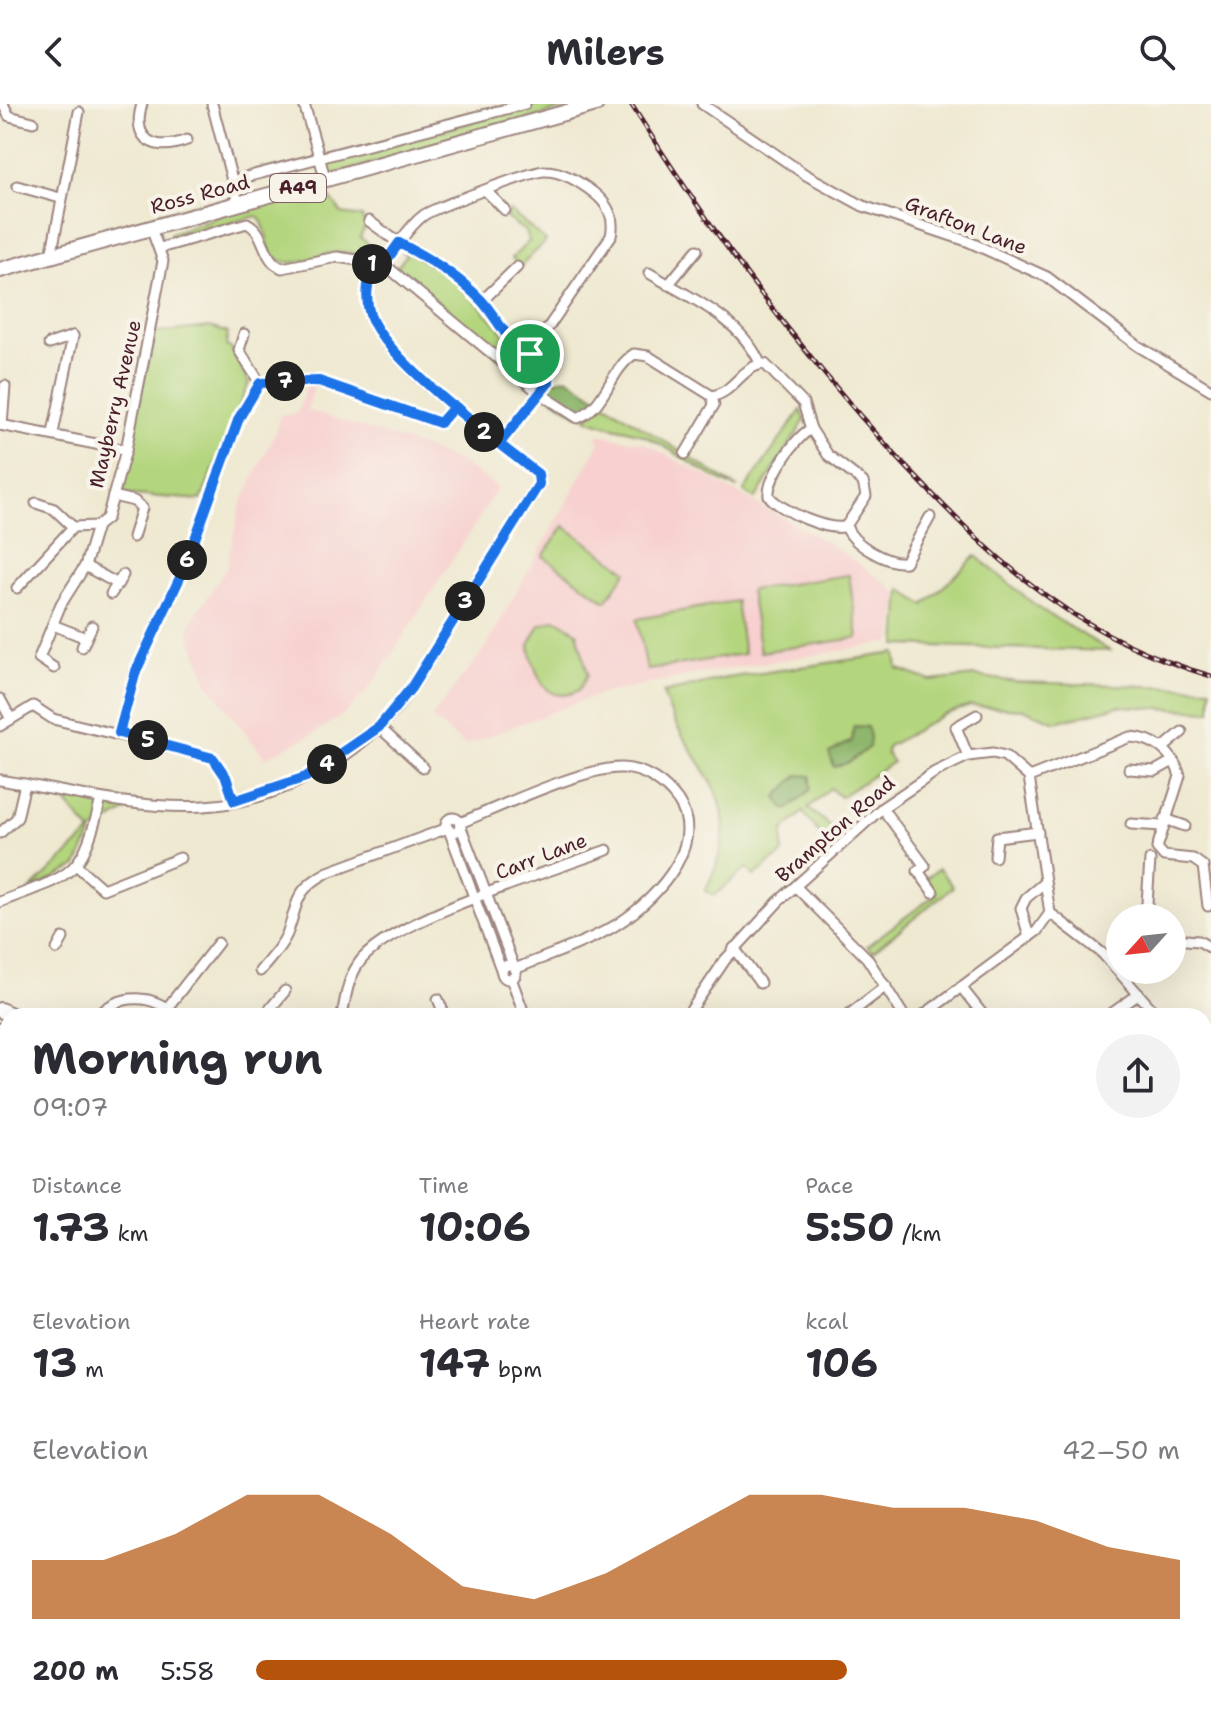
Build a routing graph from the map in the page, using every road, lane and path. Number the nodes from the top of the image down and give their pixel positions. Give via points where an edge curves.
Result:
1 (3, 104) edge
2 (142, 104) edge
3 (212, 104) edge
4 (304, 104) edge
5 (525, 104) edge
6 (596, 104) edge
7 (702, 104) edge
8 (79, 112) dead end
9 (33, 122) dead end
10 (187, 140) dead end
11 (319, 159) junction
12 (231, 181) junction
13 (326, 181) junction
14 (17, 186) dead end
15 (487, 192) junction
16 (60, 198) junction
17 (238, 203) junction
18 (505, 210) dead end
19 (369, 221) dead end
20 (151, 228) junction
21 (399, 243) junction
22 (160, 248) junction
23 (697, 250) dead end
24 (51, 256) junction
25 (373, 260) junction
26 (384, 264) junction
27 (517, 267) dead end
28 (0, 270) edge
29 (649, 273) dead end
30 (668, 285) junction
31 (482, 301) junction
32 (244, 334) dead end
33 (49, 344) dead end
34 (530, 354) junction
35 (760, 363) junction
36 (260, 383) junction
37 (5, 386) dead end
38 (1211, 390) edge
39 (538, 392) junction
40 (712, 396) junction
41 (455, 406) junction
42 (1, 425) edge
43 (811, 429) junction
44 (53, 433) junction
45 (499, 444) junction
46 (126, 450) junction
47 (685, 454) dead end
48 (113, 496) junction
49 (36, 503) dead end
50 (930, 517) dead end
51 (97, 526) junction
52 (846, 526) junction
53 (73, 527) junction
54 (133, 537) dead end
55 (85, 566) junction
56 (17, 588) dead end
57 (111, 594) dead end
58 (53, 625) junction
59 (92, 626) dead end
60 (54, 668) dead end
61 (0, 699) edge
62 (977, 715) dead end
63 (11, 719) junction
64 (0, 726) edge
65 (379, 727) junction
66 (1182, 732) dead end
67 (119, 733) junction
68 (1163, 748) junction
69 (968, 756) junction
70 (1173, 761) junction
71 (423, 767) dead end
72 (1129, 769) dead end
73 (1029, 777) junction
74 (0, 780) edge
75 (25, 784) junction
76 (101, 799) junction
77 (234, 801) junction
78 (882, 808) junction
79 (1163, 822) junction
80 (460, 824) junction
81 (1131, 824) dead end
82 (1185, 826) dead end
83 (448, 829) junction
84 (1038, 832) junction
85 (0, 833) edge
86 (607, 850) dead end
87 (995, 857) dead end
88 (180, 858) dead end
89 (1150, 860) dead end
90 (77, 866) junction
91 (1045, 882) junction
92 (796, 887) junction
93 (933, 892) dead end
94 (487, 896) junction
95 (475, 901) junction
96 (0, 902) edge
97 (1147, 904) edge
98 (1208, 906) dead end
99 (1050, 913) junction
100 (1029, 937) junction
101 (63, 938) dead end
102 (1186, 940) edge
103 (218, 943) dead end
104 (1209, 947) edge
105 (734, 948) junction
106 (57, 949) dead end
107 (1106, 957) edge
108 (260, 971) dead end
109 (510, 972) junction
110 (760, 983) dead end
111 (1132, 984) edge
112 (886, 986) junction
113 (961, 987) junction
114 (285, 991) dead end
115 (1139, 994) junction
116 (438, 999) dead end
117 (107, 1008) edge
118 (167, 1008) joint
119 (271, 1008) edge
120 (344, 1008) edge
121 (442, 1008) edge
122 (522, 1008) edge
123 (693, 1008) edge
124 (857, 1008) edge
125 (899, 1008) edge
126 (933, 1008) edge
127 (978, 1008) edge
128 (1119, 1008) edge
129 (1151, 1008) edge

1 - 9 street via 9,116
2 - 10 street via 138,126 144,137 177,149
3 - 12 street
4 - 11 street
5 - 11 street, Ross Road
6 - 13 highway, Ross Road / A49
7 - 38 street, Grafton Lane via 806,175 863,206 967,241 1047,277 1138,346
8 - 16 street
11 - 12 street, Ross Road
11 - 13 street
12 - 17 street
13 - 17 highway, Ross Road / A49
14 - 16 street
15 - 18 street
15 - 21 street via 421,216
15 - 34 street via 534,171 561,173 601,199 613,219 604,250
16 - 24 street
17 - 20 highway, Ross Road / A49
19 - 21 street
20 - 22 street, Mayberry Avenue
20 - 24 highway, Ross Road / A49
21 - 26 street
21 - 31 street via 455,277
22 - 25 street via 247,223 260,233 268,258 282,268 337,257
22 - 46 street, Mayberry Avenue via 163,261
23 - 30 street
24 - 28 highway, Ross Road / A49
25 - 26 street
25 - 41 street via 367,291 374,325 399,357
26 - 39 street
27 - 31 street
29 - 30 street
30 - 35 street via 725,318
31 - 34 street via 504,332
32 - 36 street via 239,350
33 - 44 street via 73,336
34 - 39 street via 550,376
35 - 40 street via 725,392
35 - 43 street via 771,366 803,403
36 - 41 street via 319,381 440,423
36 - 67 street via 239,418 184,569 136,671
37 - 42 street
39 - 40 street via 578,418 597,406 627,359 642,353
39 - 45 street
40 - 47 street via 714,405
41 - 45 street
42 - 44 street
43 - 52 street via 828,455 866,489
43 - 52 street via 798,437 769,496 783,508 833,529
44 - 46 street
45 - 65 street via 538,474 539,484 411,688
46 - 48 street, Mayberry Avenue
48 - 51 street, Mayberry Avenue via 107,518
48 - 54 street via 142,508
49 - 53 street via 54,509
50 - 52 street via 905,562 892,561 854,540
51 - 53 street
51 - 55 street, Mayberry Avenue
53 - 56 street
55 - 57 street via 120,579
55 - 58 street, Mayberry Avenue
58 - 59 street via 84,643
58 - 60 street, Mayberry Avenue via 39,658
61 - 63 street
62 - 69 street via 956,727
63 - 64 street
63 - 67 street via 33,706 53,719
65 - 71 street
65 - 77 street via 306,777
66 - 68 street
67 - 77 street via 213,758
68 - 70 street
68 - 73 street via 1130,737
69 - 73 street, Brampton Road via 1005,756
69 - 78 street, Brampton Road
70 - 72 street via 1155,771
70 - 79 street via 1180,784
73 - 84 street
74 - 75 street
75 - 76 street
75 - 85 street via 17,818
76 - 77 street via 173,806
76 - 90 street via 89,848
78 - 92 street, Brampton Road
78 - 93 street via 925,866 918,871
79 - 81 street
79 - 82 street
79 - 98 street via 1158,852 1203,866
80 - 83 street via 456,831
80 - 94 street
80 - 109 street via 584,776 620,768 656,779 682,807 687,837 680,858 634,913
83 - 95 street
83 - 108 street via 310,883 295,901 285,939
84 - 87 street via 997,837
84 - 91 street
86 - 94 street, Carr Lane
88 - 90 street via 103,889
89 - 97 street
90 - 96 street
91 - 99 street
91 - 100 street via 1021,908
92 - 105 street, Brampton Road
92 - 112 street via 861,950
94 - 95 street, Carr Lane
94 - 109 street
95 - 109 street
95 - 120 street, Carr Lane via 383,939 349,979
99 - 100 street
99 - 107 street
100 - 113 street
101 - 106 street
102 - 104 street
103 - 118 street
105 - 110 street
105 - 123 street, Brampton Road
109 - 122 street
111 - 115 street
112 - 124 street
112 - 125 street
113 - 126 street
113 - 127 street
114 - 119 street
115 - 128 street
115 - 129 street
116 - 121 street
117 - 118 street via 136,998

